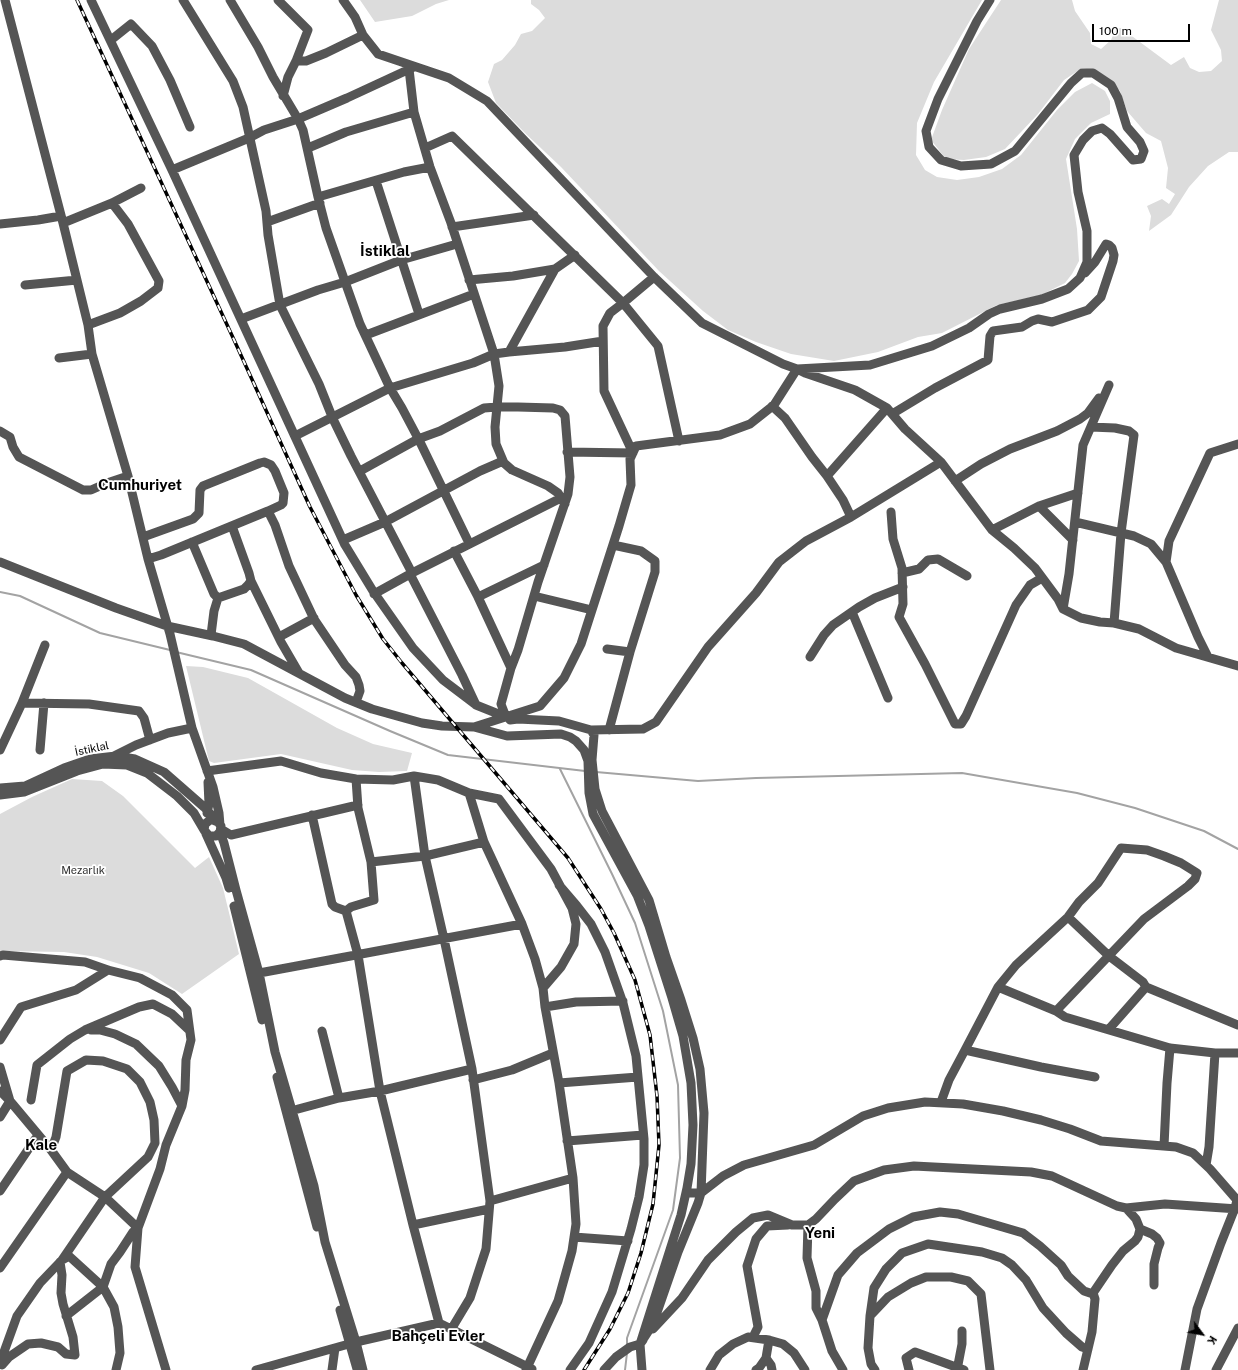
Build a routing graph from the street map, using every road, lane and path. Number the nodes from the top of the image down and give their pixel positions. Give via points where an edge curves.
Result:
1 (5, 0) edge
2 (91, 0) edge
3 (183, 0) edge
4 (230, 0) edge
5 (278, 0) edge
6 (343, 0) edge
7 (990, 0) edge
8 (363, 35) junction
9 (111, 40) junction
10 (296, 61) junction
11 (412, 68) junction
12 (283, 96) junction
13 (414, 112) junction
14 (298, 119) junction
15 (190, 127) dead end
16 (249, 138) junction
17 (308, 148) junction
18 (425, 148) junction
19 (430, 167) junction
20 (172, 170) junction
21 (376, 181) junction
22 (141, 188) dead end
23 (319, 200) junction
24 (112, 203) junction
25 (534, 215) junction
26 (62, 219) junction
27 (267, 222) junction
28 (0, 224) edge
29 (452, 227) junction
30 (457, 244) junction
31 (575, 255) junction
32 (402, 260) junction
33 (555, 269) junction
34 (654, 277) junction
35 (1080, 278) junction
36 (77, 280) junction
37 (469, 280) junction
38 (345, 282) junction
39 (25, 285) dead end
40 (474, 294) junction
41 (623, 303) junction
42 (280, 305) junction
43 (419, 314) junction
44 (241, 319) junction
45 (88, 325) junction
46 (366, 335) junction
47 (604, 341) junction
48 (509, 352) junction
49 (92, 354) junction
50 (494, 354) junction
51 (59, 358) dead end
52 (798, 369) junction
53 (390, 388) junction
54 (772, 406) junction
55 (496, 407) junction
56 (889, 411) junction
57 (332, 418) junction
58 (1091, 427) junction
59 (0, 431) edge
60 (295, 436) junction
61 (418, 439) junction
62 (679, 441) junction
63 (1238, 444) edge
64 (567, 452) junction
65 (633, 453) junction
66 (503, 461) junction
67 (941, 462) junction
68 (360, 472) junction
69 (128, 476) junction
70 (827, 476) junction
71 (955, 481) junction
72 (444, 491) junction
73 (1078, 493) junction
74 (563, 501) junction
75 (1039, 506) junction
76 (268, 511) junction
77 (891, 512) dead end
78 (851, 517) junction
79 (385, 522) junction
80 (1075, 522) junction
81 (232, 526) junction
82 (992, 530) junction
83 (1121, 533) junction
84 (143, 537) junction
85 (343, 540) junction
86 (1073, 540) junction
87 (192, 542) junction
88 (469, 544) junction
89 (613, 545) junction
90 (454, 551) junction
91 (148, 559) junction
92 (0, 562) edge
93 (1166, 562) junction
94 (544, 566) junction
95 (411, 573) junction
96 (902, 573) junction
97 (967, 576) dead end
98 (1042, 578) junction
99 (251, 580) junction
100 (903, 587) junction
101 (374, 594) junction
102 (534, 596) junction
103 (478, 597) junction
104 (218, 598) junction
105 (1063, 609) junction
106 (592, 610) junction
107 (852, 612) junction
108 (314, 618) junction
109 (1114, 622) junction
110 (169, 630) junction
111 (211, 635) junction
112 (279, 638) junction
113 (44, 645) dead end
114 (607, 649) dead end
115 (630, 652) junction
116 (810, 657) dead end
117 (1208, 657) junction
118 (1238, 666) edge
119 (511, 668) junction
120 (300, 674) junction
121 (888, 698) dead end
122 (356, 702) junction
123 (22, 703) junction
124 (44, 703) junction
125 (476, 705) junction
126 (506, 717) junction
127 (474, 727) junction
128 (192, 728) junction
129 (591, 730) junction
130 (609, 730) junction
131 (150, 740) junction
132 (0, 750) edge
133 (40, 750) dead end
134 (114, 756) junction
135 (590, 762) junction
136 (207, 771) junction
137 (414, 776) junction
138 (356, 779) junction
139 (592, 787) junction
140 (0, 788) edge
141 (469, 793) junction
142 (0, 794) edge
143 (358, 805) junction
144 (208, 811) junction
145 (312, 815) junction
146 (220, 827) junction
147 (205, 830) junction
148 (484, 842) junction
149 (424, 856) junction
150 (371, 862) junction
151 (559, 885) junction
152 (346, 911) junction
153 (1068, 917) junction
154 (522, 924) junction
155 (444, 939) junction
156 (358, 955) junction
157 (0, 956) edge
158 (1109, 956) junction
159 (108, 970) junction
160 (255, 974) junction
161 (998, 987) junction
162 (1146, 987) junction
163 (543, 988) junction
164 (623, 1001) junction
165 (545, 1007) junction
166 (1056, 1011) junction
167 (1238, 1025) edge
168 (85, 1030) junction
169 (189, 1030) junction
170 (1109, 1030) junction
171 (322, 1031) dead end
172 (0, 1040) edge
173 (1170, 1048) junction
174 (965, 1050) junction
175 (552, 1053) junction
176 (1214, 1053) junction
177 (1238, 1053) edge
178 (0, 1067) edge
179 (472, 1069) junction
180 (638, 1077) junction
181 (1096, 1077) dead end
182 (473, 1080) junction
183 (559, 1082) junction
184 (0, 1091) edge
185 (380, 1091) junction
186 (339, 1098) junction
187 (31, 1100) dead end
188 (10, 1101) junction
189 (941, 1102) junction
190 (182, 1106) junction
191 (289, 1111) junction
192 (0, 1118) edge
193 (38, 1135) junction
194 (643, 1136) junction
195 (567, 1141) junction
196 (1164, 1146) junction
197 (51, 1150) junction
198 (1206, 1165) junction
199 (67, 1172) junction
200 (574, 1178) junction
201 (0, 1191) edge
202 (686, 1193) junction
203 (701, 1193) junction
204 (105, 1197) junction
205 (489, 1205) junction
206 (1126, 1208) junction
207 (1236, 1209) edge
208 (792, 1224) junction
209 (413, 1225) junction
210 (808, 1225) junction
211 (138, 1228) junction
212 (1140, 1229) junction
213 (574, 1237) junction
214 (628, 1241) junction
215 (61, 1261) junction
216 (0, 1268) edge
217 (1154, 1285) dead end
218 (102, 1287) junction
219 (1094, 1293) junction
220 (66, 1316) junction
221 (870, 1316) junction
222 (822, 1320) junction
223 (439, 1323) junction
224 (452, 1328) junction
225 (1238, 1328) edge
226 (962, 1331) dead end
227 (753, 1337) junction
228 (769, 1340) junction
229 (353, 1343) junction
230 (640, 1344) junction
231 (335, 1348) junction
232 (1088, 1349) junction
233 (766, 1358) junction
234 (614, 1359) junction
235 (0, 1363) edge
236 (282, 1366) edge
237 (0, 1367) edge
238 (529, 1369) edge
239 (959, 1369) edge
240 (116, 1370) edge
241 (166, 1370) edge
242 (256, 1370) edge
243 (332, 1370) edge
244 (357, 1370) edge
245 (363, 1370) edge
246 (570, 1370) edge
247 (604, 1370) edge
248 (610, 1370) edge
249 (642, 1370) edge
250 (710, 1370) edge
251 (756, 1370) edge
252 (772, 1370) edge
253 (805, 1370) edge
254 (843, 1370) edge
255 (874, 1370) edge
256 (909, 1370) edge
257 (990, 1370) edge
258 (1083, 1370) edge
259 (1184, 1370) edge
260 (1216, 1370) edge

1 - 26 street
2 - 9 street
3 - 16 street via 233,81 243,107
4 - 12 street
5 - 10 street via 308,30
6 - 8 street
7 - 35 street via 938,99 926,131 929,147 941,160 961,166 991,164 1015,151 1082,73 1094,73 1111,85 1128,127 1144,151 1141,159 1133,160 1102,128 1092,131 1074,155 1078,192 1087,231 1087,262
8 - 10 street via 306,61
8 - 11 street via 378,54
9 - 15 street via 132,24 152,46
9 - 20 street
10 - 12 street
11 - 13 street
11 - 14 street
11 - 34 street via 449,78 487,101
12 - 14 street
13 - 17 street via 346,132
13 - 18 street
14 - 16 street via 264,130
14 - 17 street
16 - 20 street
16 - 27 street
17 - 23 street
18 - 19 street
18 - 25 street via 452,136
19 - 21 street
19 - 29 street
20 - 44 street
21 - 23 street
21 - 32 street
22 - 24 street
23 - 27 street
23 - 38 street
24 - 26 street
24 - 45 street via 128,224 159,281 158,288 120,313
25 - 29 street
25 - 31 street
26 - 28 street
26 - 36 street
27 - 42 street
29 - 30 street
30 - 32 street
30 - 37 street
31 - 33 street
31 - 41 street
32 - 38 street
32 - 43 street
33 - 37 street
33 - 48 street
34 - 41 street
34 - 52 street via 702,323
35 - 52 street via 1068,289 989,314 969,328 932,346 870,365
35 - 56 street via 1095,262 1106,244 1109,245 1114,255 1113,261 1101,297 1088,310 1052,322 1038,319 1022,327 993,331 990,336 988,360
36 - 39 street
36 - 45 street
37 - 40 street
38 - 42 street
38 - 46 street
40 - 43 street
40 - 50 street
41 - 47 street via 608,315 603,326
41 - 62 street via 658,346
42 - 44 street
42 - 57 street via 319,384
43 - 46 street
44 - 60 street
45 - 49 street
46 - 53 street
47 - 48 street
47 - 65 street via 604,391
48 - 50 street
49 - 51 street
49 - 69 street
50 - 53 street via 473,363
50 - 55 street via 499,386
52 - 54 street
52 - 56 street via 855,390
53 - 57 street
53 - 61 street
54 - 62 street via 750,424 720,435
54 - 70 street via 785,418
55 - 61 street via 484,408 440,431
55 - 64 street via 560,410 565,416
55 - 66 street via 496,444
56 - 67 street
56 - 70 street
57 - 60 street
57 - 68 street
58 - 71 street via 1109,385 1094,406 1080,419 1010,449
58 - 73 street via 1083,445
58 - 83 street via 1115,428 1129,431 1134,435
59 - 69 street via 10,437 19,457 83,490 91,490
60 - 85 street
61 - 68 street
61 - 72 street
62 - 65 street via 636,446
63 - 93 street via 1210,453 1169,542
64 - 65 street
64 - 74 street via 570,477 568,494
65 - 89 street via 630,459 632,485
66 - 72 street
66 - 74 street via 512,470 548,486 558,493
67 - 71 street
67 - 78 street
68 - 79 street
69 - 84 street
70 - 78 street
71 - 82 street
72 - 79 street
72 - 88 street
73 - 75 street
73 - 80 street
74 - 88 street
74 - 94 street
75 - 82 street
75 - 86 street
76 - 81 street
76 - 84 street via 280,505 285,498 275,471 271,465 264,462 203,486 200,490 199,513 193,519
76 - 108 street via 289,566
77 - 96 street via 893,539
78 - 130 street via 806,541 779,562 756,593 708,647 656,722 643,729
79 - 85 street
79 - 95 street
80 - 83 street
80 - 86 street
81 - 87 street
81 - 99 street
82 - 98 street via 1036,568
83 - 93 street via 1151,544
83 - 109 street
84 - 91 street
85 - 101 street
86 - 105 street
87 - 91 street
87 - 104 street
88 - 90 street
89 - 106 street
89 - 115 street via 641,551 655,561 655,572
90 - 95 street
90 - 103 street
91 - 110 street
92 - 110 street
93 - 117 street
94 - 102 street
94 - 103 street
95 - 101 street
95 - 125 street
96 - 97 street via 919,569 928,560 938,559
96 - 100 street
98 - 100 street via 1030,585 1016,605 961,724 955,724 899,617 904,604
98 - 105 street
99 - 104 street via 244,589
99 - 112 street
100 - 107 street via 875,598
101 - 125 street via 413,648 443,680
102 - 106 street
102 - 119 street
103 - 119 street
104 - 111 street
105 - 109 street via 1080,618
106 - 126 street via 581,644 564,678 540,706
107 - 116 street via 833,625
107 - 121 street
108 - 112 street
108 - 122 street via 356,677 360,691
109 - 117 street via 1139,629 1176,648
110 - 111 street
110 - 128 street
111 - 120 street via 244,644
112 - 120 street
113 - 123 street
114 - 115 street
115 - 130 street
117 - 118 street
119 - 126 street via 501,704
120 - 122 street
122 - 127 street via 422,723
123 - 124 street
123 - 132 street
124 - 131 street via 89,704 140,711
124 - 133 street
125 - 126 street
126 - 127 street
127 - 129 street via 518,719 559,721
127 - 135 street via 507,736 561,734 576,741
128 - 131 street via 168,732
128 - 136 street
129 - 130 street
129 - 135 street via 594,735
131 - 134 street
134 - 140 street, İstiklal via 90,759 25,786
134 - 144 street, İstiklal via 135,759 164,772
135 - 139 street
136 - 138 street via 281,761 321,774
136 - 144 street
136 - 146 street via 213,787
137 - 138 street via 393,780
137 - 141 street via 438,780
137 - 149 street
138 - 143 street
139 - 202 street via 589,793 593,814 637,895 683,1036 691,1083 693,1125 691,1164
139 - 203 street via 649,900 693,1038 700,1069 704,1113
141 - 148 street
141 - 151 street via 499,799 551,869
142 - 147 street via 24,792 77,771 103,764 127,765 147,773 177,796 194,812
143 - 145 street
143 - 150 street
144 - 146 street, İstiklal
144 - 147 street
145 - 146 street via 231,835
145 - 152 street via 332,904
146 - 147 street via 214,837
146 - 147 street via 210,820
146 - 160 street
147 - 160 street via 226,878
148 - 149 street
148 - 154 street
149 - 150 street
149 - 155 street
150 - 152 street via 374,900
151 - 163 street via 572,908 576,924 574,944 561,966
151 - 164 street via 591,924 605,952
152 - 156 street
153 - 158 street
153 - 158 street via 1098,883 1121,848 1147,850 1181,863 1197,873 1188,886 1144,918
153 - 161 street via 1016,965
154 - 155 street
154 - 163 street
155 - 156 street
155 - 179 street
156 - 160 street
156 - 185 street
157 - 159 street via 85,962
158 - 162 street
158 - 166 street
159 - 169 street via 140,978 172,995 187,1010
159 - 172 street via 76,990 21,1007
160 - 191 street
161 - 166 street
161 - 174 street
162 - 167 street
162 - 170 street
163 - 165 street
164 - 165 street via 576,1002
164 - 180 street via 636,1056
165 - 175 street
166 - 170 street via 1065,1017
168 - 169 street via 139,1007 153,1004 172,1014
168 - 187 street via 38,1065
168 - 190 street via 115,1034 136,1044 159,1066
169 - 190 street via 191,1040 186,1060
170 - 173 street
171 - 186 street
173 - 176 street
173 - 196 street
174 - 181 street
174 - 189 street
175 - 182 street via 512,1070
175 - 183 street
176 - 177 street
176 - 198 street
178 - 188 street
179 - 182 street
179 - 185 street
180 - 183 street
180 - 194 street
182 - 205 street
183 - 195 street
184 - 188 street
185 - 186 street
185 - 209 street
186 - 191 street
188 - 192 street
188 - 193 street
189 - 196 street via 1003,1111 1041,1120 1101,1141
189 - 203 street via 888,1108 862,1116 814,1145 744,1165 723,1176
190 - 211 street
191 - 229 street
193 - 197 street
193 - 201 street
194 - 195 street
194 - 214 street via 644,1165
195 - 200 street
196 - 198 street via 1193,1153
197 - 199 street
197 - 204 street via 56,1137 67,1071 86,1060 103,1061 127,1069 140,1082 150,1102 155,1143 148,1157
198 - 207 street via 1237,1200
199 - 204 street
199 - 216 street
200 - 205 street
200 - 213 street
202 - 203 street
202 - 230 street
203 - 230 street via 653,1324
204 - 211 street
204 - 215 street
205 - 209 street
205 - 224 street via 486,1248 470,1298
206 - 207 street via 1165,1204
206 - 210 street via 1052,1176 1031,1172 914,1166 884,1170 854,1181
206 - 212 street via 1136,1218
207 - 259 street via 1197,1309
208 - 210 street
208 - 227 street via 767,1226 756,1239 747,1266 758,1327
208 - 230 street via 768,1215 753,1218 708,1260 682,1298
209 - 223 street
210 - 222 street via 807,1258 816,1291 816,1308
211 - 218 street via 111,1264
211 - 241 street via 135,1267
212 - 217 street via 1152,1234 1160,1243 1154,1264
212 - 219 street via 1135,1241 1123,1251
213 - 214 street
213 - 238 street via 558,1301
214 - 246 street via 604,1311 589,1343
215 - 218 street via 69,1256
215 - 220 street via 61,1293
215 - 235 street via 40,1283 17,1316
218 - 220 street
218 - 240 street via 114,1307 118,1327 120,1353
219 - 222 street via 1084,1292 1061,1266 1023,1233 958,1214 940,1212 913,1217 889,1229 857,1253 838,1275
219 - 232 street via 1092,1332
220 - 237 street via 73,1337 75,1355 66,1354 58,1347 42,1343 28,1344 9,1357
221 - 232 street via 874,1288 886,1269 902,1253 928,1244 948,1246 982,1252 1002,1258 1012,1265 1026,1280 1043,1308 1082,1347
221 - 255 street via 868,1348
221 - 257 street via 888,1297 911,1282 926,1277 951,1277 968,1281 981,1294
222 - 254 street via 832,1351
223 - 224 street
223 - 229 street
224 - 238 street
225 - 260 street
226 - 239 street
227 - 228 street
227 - 250 street via 733,1344 719,1355
228 - 233 street
228 - 253 street via 783,1344 794,1353
229 - 231 street
229 - 244 street
229 - 245 street
230 - 234 street via 630,1347
230 - 249 street
231 - 236 street
231 - 243 street
232 - 258 street
233 - 251 street
233 - 252 street
234 - 247 street
234 - 248 street
236 - 242 street
239 - 256 street via 915,1352 906,1358

